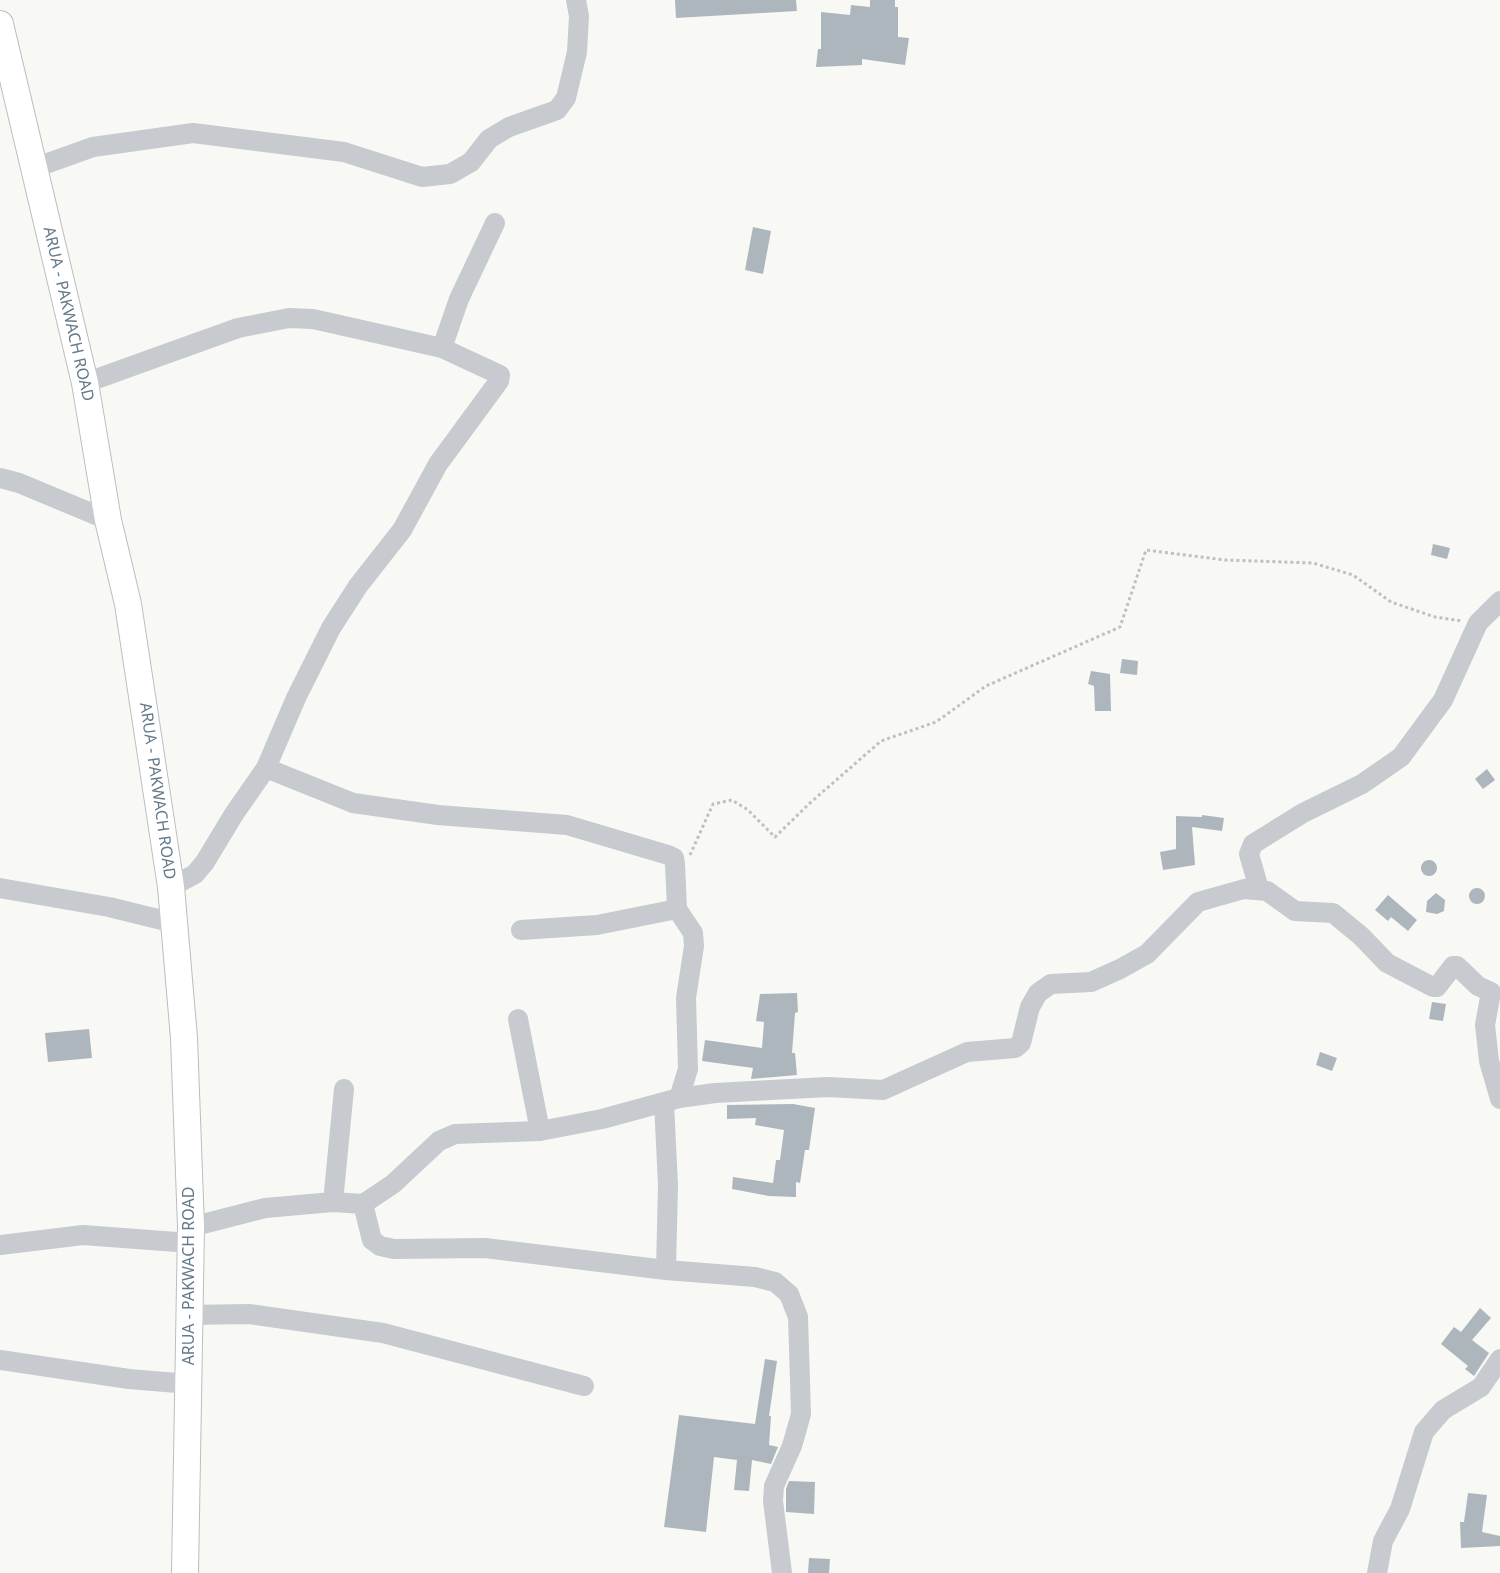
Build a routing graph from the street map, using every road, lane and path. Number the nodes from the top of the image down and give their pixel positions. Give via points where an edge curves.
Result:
1 (576, 0) edge
2 (0, 24) edge
3 (34, 168) junction
4 (495, 223) dead end
5 (442, 348) junction
6 (85, 383) junction
7 (0, 478) edge
8 (108, 520) junction
9 (1500, 601) edge
10 (1478, 623) junction
11 (266, 768) junction
12 (675, 864) junction
13 (171, 887) junction
14 (0, 888) edge
15 (1259, 889) junction
16 (677, 909) junction
17 (174, 923) junction
18 (521, 930) dead end
19 (518, 1019) dead end
20 (344, 1089) dead end
21 (1500, 1099) edge
22 (672, 1101) junction
23 (540, 1131) junction
24 (333, 1202) junction
25 (363, 1204) junction
26 (191, 1235) junction
27 (0, 1245) edge
28 (666, 1270) junction
29 (190, 1315) junction
30 (1500, 1359) edge
31 (0, 1360) edge
32 (189, 1384) junction
33 (584, 1386) dead end
34 (185, 1573) edge
35 (782, 1573) edge
36 (1377, 1573) edge

1 - 3 street via 579,32 572,84 566,98 557,110 489,139 471,162 450,174 422,177 344,152 192,134 93,147
2 - 3 main road, ARUA - PAKWACH ROAD
3 - 6 main road, ARUA - PAKWACH ROAD
4 - 5 street via 459,299
5 - 6 street via 341,324 288,318 238,328
5 - 11 street via 497,372 499,381 438,464 402,530 331,628
6 - 8 main road, ARUA - PAKWACH ROAD
7 - 8 street
8 - 13 main road, ARUA - PAKWACH ROAD via 132,626
9 - 10 street
10 - 12 path via 1434,617 1391,602 1353,575 1313,563 1225,560 1146,550 1120,627 986,686 936,722 881,741 775,837 732,800 713,804 688,857
10 - 15 street via 1443,700 1401,757 1362,784 1303,813 1253,844 1249,854
11 - 12 street via 353,803 438,815 567,825 668,855
11 - 13 street via 206,862 195,874
12 - 16 street
13 - 17 main road, ARUA - PAKWACH ROAD
14 - 17 street
15 - 21 street via 1295,911 1326,912 1340,917 1387,963 1433,987 1457,966 1478,986 1491,992 1485,1025 1489,1061
15 - 22 street via 1244,889 1198,902 1147,954 1107,975 1091,982 1051,984 1038,993 1030,1007 1021,1043 1015,1048 967,1052 883,1090 828,1087 716,1093
16 - 18 street via 597,925
16 - 22 street via 693,933 694,946 686,998 688,1069
17 - 26 main road, ARUA - PAKWACH ROAD via 184,1038
19 - 23 street
20 - 24 street
22 - 23 street
22 - 28 street
23 - 25 street via 446,1137 393,1184
24 - 25 street
24 - 26 street via 265,1208
25 - 28 street via 372,1240 394,1249 486,1248
26 - 27 street via 83,1235
26 - 29 main road, ARUA - PAKWACH ROAD
28 - 35 street via 775,1282 789,1294 798,1317 801,1414 774,1486
29 - 32 main road, ARUA - PAKWACH ROAD
29 - 33 street via 249,1314 383,1333
30 - 36 street via 1481,1387 1443,1410 1424,1432 1400,1509 1383,1541
31 - 32 street
32 - 34 main road, ARUA - PAKWACH ROAD

